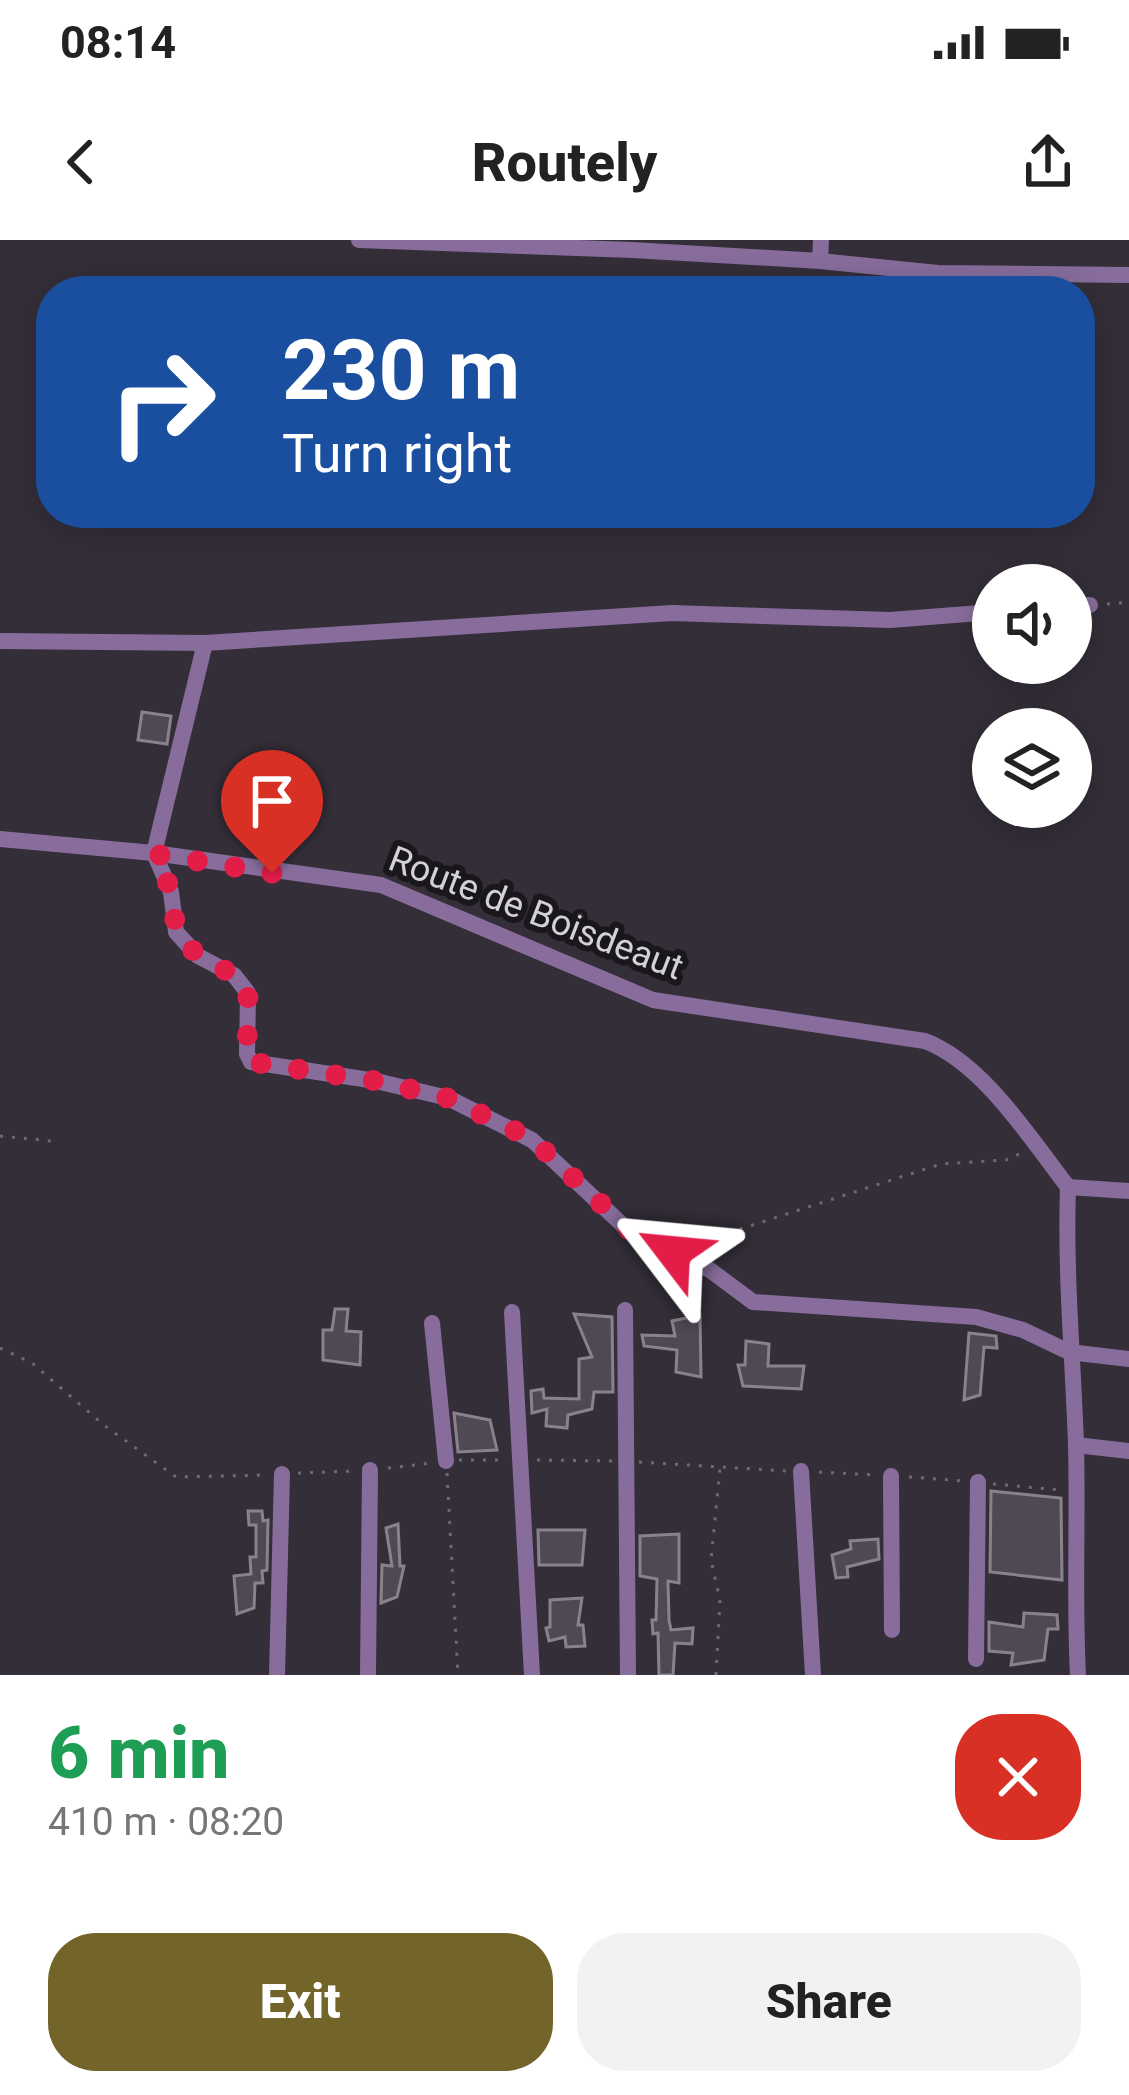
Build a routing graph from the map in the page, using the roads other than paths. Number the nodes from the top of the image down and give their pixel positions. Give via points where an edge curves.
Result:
1 (358, 240) edge
2 (821, 240) edge
3 (396, 241) edge
4 (820, 261) junction
5 (1129, 275) edge
6 (972, 614) edge
7 (0, 641) edge
8 (205, 644) junction
9 (0, 839) edge
10 (154, 854) junction
11 (1068, 1187) junction
12 (1129, 1190) edge
13 (625, 1310) dead end
14 (512, 1312) dead end
15 (432, 1323) dead end
16 (1069, 1352) junction
17 (1129, 1359) edge
18 (1076, 1445) junction
19 (1129, 1451) edge
20 (446, 1460) road end
21 (370, 1470) dead end
22 (801, 1471) dead end
23 (282, 1474) dead end
24 (891, 1476) dead end
25 (978, 1483) dead end
26 (892, 1630) dead end
27 (976, 1659) dead end
28 (277, 1675) edge
29 (368, 1675) edge
30 (532, 1675) edge
31 (628, 1675) edge
32 (813, 1675) edge
33 (1078, 1675) edge

1 - 3 street
2 - 4 street
3 - 4 street
4 - 5 street via 938,273
6 - 8 street via 890,620 671,613
7 - 8 street
8 - 10 street
9 - 10 street, Route de Boisdeaut
10 - 11 street, Route de Boisdeaut via 381,885 652,1000 925,1041 992,1090
10 - 16 street via 172,892 176,932 248,993 251,1062 448,1098 532,1139 628,1229 754,1301 976,1317
11 - 12 street
11 - 16 street
13 - 31 street
14 - 30 street
15 - 20 street
16 - 17 street
16 - 18 street
18 - 19 street
18 - 33 street
21 - 29 street
22 - 32 street
23 - 28 street
24 - 26 street
25 - 27 street

